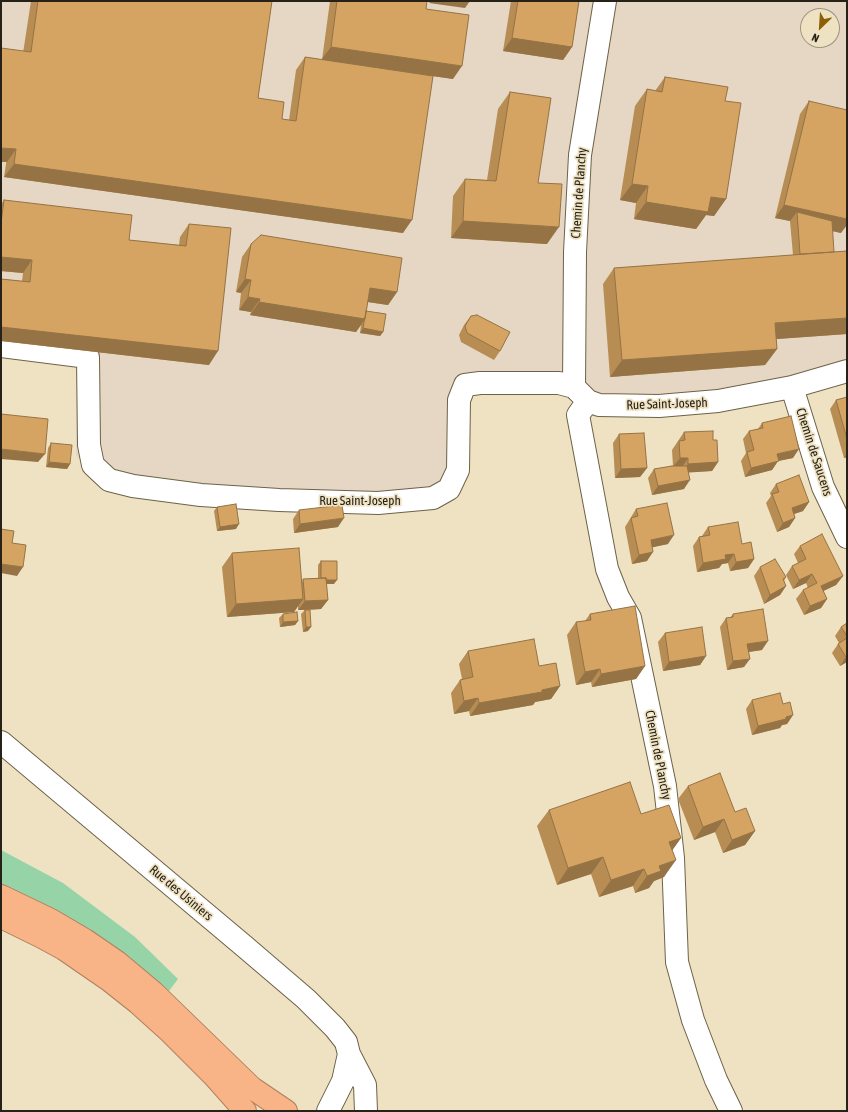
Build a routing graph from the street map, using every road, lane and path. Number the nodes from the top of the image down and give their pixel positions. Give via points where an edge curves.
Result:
1 (605, 1) edge
2 (1, 346) edge
3 (847, 371) edge
4 (792, 387) junction
5 (581, 394) junction
6 (847, 537) edge
7 (1, 742) edge
8 (1, 896) edge
9 (1, 917) edge
10 (349, 1054) junction
11 (245, 1111) edge
12 (286, 1111) edge
13 (328, 1111) edge
14 (366, 1111) edge
15 (731, 1111) edge

1 - 5 street, Chemin de Planchy via 580,155 575,252
2 - 5 street, Rue Saint-Joseph via 88,357 89,445 93,465 109,480 133,486 201,495 378,503 433,498 450,489 458,470 459,400 465,385 559,383
3 - 4 street, Rue Saint-Joseph
4 - 5 street, Rue Saint-Joseph via 718,402 659,406 599,405
4 - 6 street, Chemin de Saucens via 823,488
5 - 15 street, Chemin de Planchy via 578,415 607,569 630,618 665,786 672,858 677,962 693,1020
7 - 10 street, Rue des Usiniers via 306,999 346,1042
8 - 12 highway via 51,920 117,962 154,993 252,1088
9 - 11 highway via 64,949 121,989 168,1030
10 - 13 street via 343,1081
10 - 14 street, Rue des Usiniers via 365,1084

